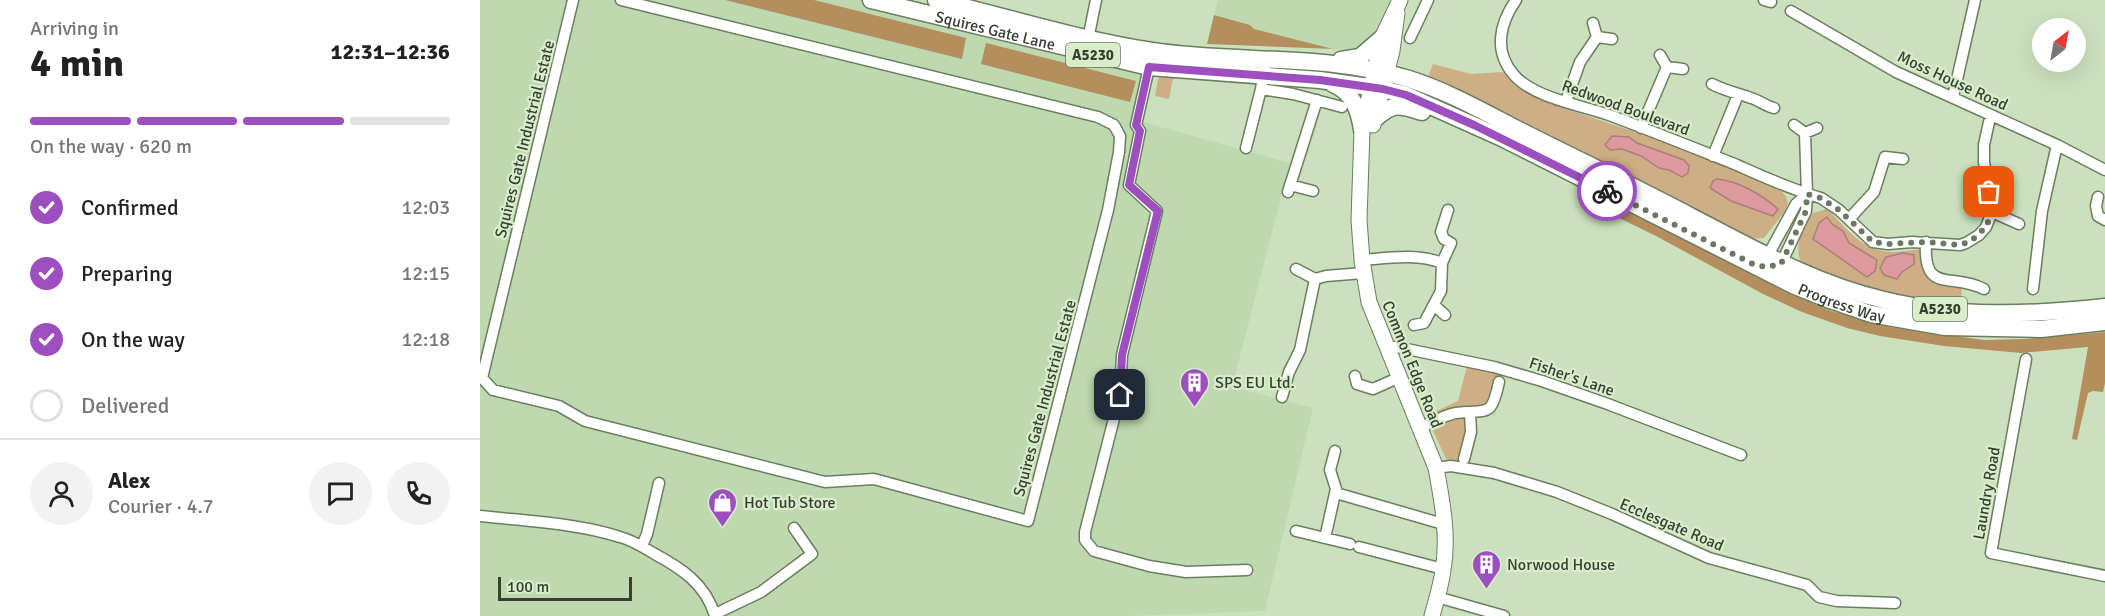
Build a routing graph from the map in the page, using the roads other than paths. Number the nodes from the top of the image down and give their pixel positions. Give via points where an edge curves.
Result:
1 (573, 0) edge
2 (621, 0) edge
3 (871, 0) edge
4 (936, 0) edge
5 (1096, 0) edge
6 (1428, 0) edge
7 (1516, 0) edge
8 (1975, 0) edge
9 (1398, 4) edge
10 (1791, 11) dead end
11 (1593, 23) dead end
12 (1382, 38) junction
13 (1410, 38) dead end
14 (1597, 38) junction
15 (1612, 39) dead end
16 (1086, 45) junction
17 (1660, 55) dead end
18 (1151, 59) junction
19 (1329, 63) junction
20 (1667, 67) junction
21 (1683, 69) dead end
22 (1263, 74) junction
23 (1320, 80) junction
24 (1378, 80) junction
25 (1712, 84) dead end
26 (1738, 95) junction
27 (1953, 97) junction
28 (1317, 100) junction
29 (1566, 101) junction
30 (1342, 107) dead end
31 (1774, 108) dead end
32 (1989, 122) dead end
33 (1369, 124) junction
34 (1474, 125) junction
35 (1794, 125) dead end
36 (1641, 128) junction
37 (1817, 128) dead end
38 (1805, 133) junction
39 (2057, 145) junction
40 (1881, 146) dead end
41 (1246, 148) dead end
42 (1713, 156) junction
43 (1885, 157) junction
44 (1903, 159) dead end
45 (2105, 170) edge
46 (1313, 191) dead end
47 (1807, 194) junction
48 (2098, 197) dead end
49 (1448, 210) dead end
50 (1992, 212) junction
51 (1849, 219) junction
52 (2105, 220) edge
53 (2019, 224) dead end
54 (1464, 240) dead end
55 (1926, 242) junction
56 (1451, 243) junction
57 (1770, 260) junction
58 (1442, 263) junction
59 (1363, 266) junction
60 (1296, 269) dead end
61 (1315, 279) junction
62 (1984, 289) dead end
63 (2032, 289) dead end
64 (1435, 306) junction
65 (2105, 307) edge
66 (1445, 315) dead end
67 (2105, 322) edge
68 (1414, 326) dead end
69 (1387, 347) junction
70 (2026, 359) dead end
71 (1400, 377) junction
72 (1499, 382) dead end
73 (1354, 384) dead end
74 (1282, 397) dead end
75 (1470, 413) junction
76 (1420, 428) junction
77 (1335, 451) dead end
78 (1741, 455) dead end
79 (1464, 459) dead end
80 (1436, 468) junction
81 (659, 483) dead end
82 (1336, 493) junction
83 (480, 516) edge
84 (1443, 524) junction
85 (794, 528) dead end
86 (1296, 531) dead end
87 (1325, 538) junction
88 (642, 546) junction
89 (1443, 569) junction
90 (1247, 570) dead end
91 (2105, 576) edge
92 (1437, 597) junction
93 (1895, 603) dead end
94 (715, 615) edge
95 (1432, 616) edge
96 (1503, 616) edge

1 - 2 street, Squires Gate Industrial Estate via 482,378 493,390 559,406 585,421 825,482 874,479 1028,521 1108,210 1120,136 1114,124
3 - 16 main road, Squires Gate Lane / A5230
4 - 16 main road, Squires Gate Lane / A5230
5 - 16 street
6 - 13 street
7 - 29 street, Redwood Boulevard via 1501,31 1504,59 1521,81
8 - 27 street
9 - 12 main road, Common Edge Road
9 - 24 main road, Common Edge Road via 1395,30
10 - 27 street, Moss House Road via 1893,70
11 - 14 street
12 - 19 main road via 1360,57
12 - 24 main road, Common Edge Road
14 - 15 street
14 - 29 street via 1580,62
16 - 18 main road, Squires Gate Lane / A5230
17 - 20 street
18 - 22 main road, Squires Gate Lane / A5230
18 - 90 street via 1136,125 1140,131 1129,185 1158,211 1122,355 1120,395 1085,540 1101,554 1173,571
19 - 22 main road, Squires Gate Lane / A5230
19 - 24 main road, Squires Gate Lane / A5230
20 - 21 street
20 - 36 street
22 - 23 main road, Squires Gate Lane / A5230
22 - 28 street, Squires Gate Lane via 1293,94
22 - 41 street
23 - 24 main road, Squires Gate Lane / A5230
23 - 33 main road via 1349,95
24 - 33 main road, Common Edge Road
24 - 34 main road, Progress Way / A5230
24 - 57 main road, Progress Way / A5230 via 1435,89 1455,98
25 - 26 street
26 - 31 street
26 - 42 street
27 - 39 street, Moss House Road
28 - 30 street, Squires Gate Lane
28 - 46 street via 1289,188
29 - 36 street, Redwood Boulevard
32 - 50 street via 1983,146
33 - 34 main road via 1384,110 1396,106
33 - 59 main road, Common Edge Road via 1361,170 1359,220
34 - 57 main road, Progress Way / A5230
35 - 38 street
36 - 42 street, Redwood Boulevard
37 - 38 street
38 - 47 street
39 - 45 street, Moss House Road
39 - 63 street via 2042,211
40 - 43 street
42 - 47 street, Redwood Boulevard
43 - 44 street
43 - 51 street via 1874,192
47 - 51 street, Redwood Boulevard via 1829,202
47 - 57 street via 1796,204
47 - 57 street via 1806,211
48 - 52 street via 2097,216
49 - 56 street via 1441,232
50 - 53 street
50 - 55 street, Redwood Boulevard via 1986,227 1966,243
51 - 55 street, Redwood Boulevard via 1873,242
54 - 56 street
55 - 62 street via 1926,262 1932,276
56 - 58 street
57 - 65 main road, Progress Way / A5230 via 1885,301 1956,312 2007,315
57 - 67 main road, Progress Way / A5230 via 1785,275 1871,314 1945,327 2041,329
58 - 59 street via 1420,257
58 - 64 street via 1443,283
59 - 61 street
59 - 69 main road, Common Edge Road via 1369,302
60 - 61 street
61 - 74 street via 1305,353 1289,372
64 - 66 street
64 - 68 street via 1424,323
69 - 71 main road, Common Edge Road
69 - 78 street, Fisher's Lane via 1494,367 1542,381
70 - 91 street, Laundry Road via 1990,553
71 - 73 street via 1373,389
71 - 76 main road, Common Edge Road
72 - 75 street via 1491,407
75 - 76 street via 1455,414
75 - 79 street via 1471,432
76 - 80 main road, Common Edge Road
77 - 82 street via 1330,470
80 - 84 main road, Common Edge Road
80 - 93 street, Ecclesgate Road via 1451,466 1494,473 1557,492 1709,558 1807,585 1819,597
81 - 88 street
82 - 84 street
82 - 87 street
83 - 88 street via 604,532
84 - 89 main road, Common Edge Road
85 - 94 street via 812,554 762,592
86 - 87 street
87 - 89 street
88 - 94 street via 687,573 700,586
89 - 92 main road, Common Edge Road
92 - 95 main road, Common Edge Road
92 - 96 street

